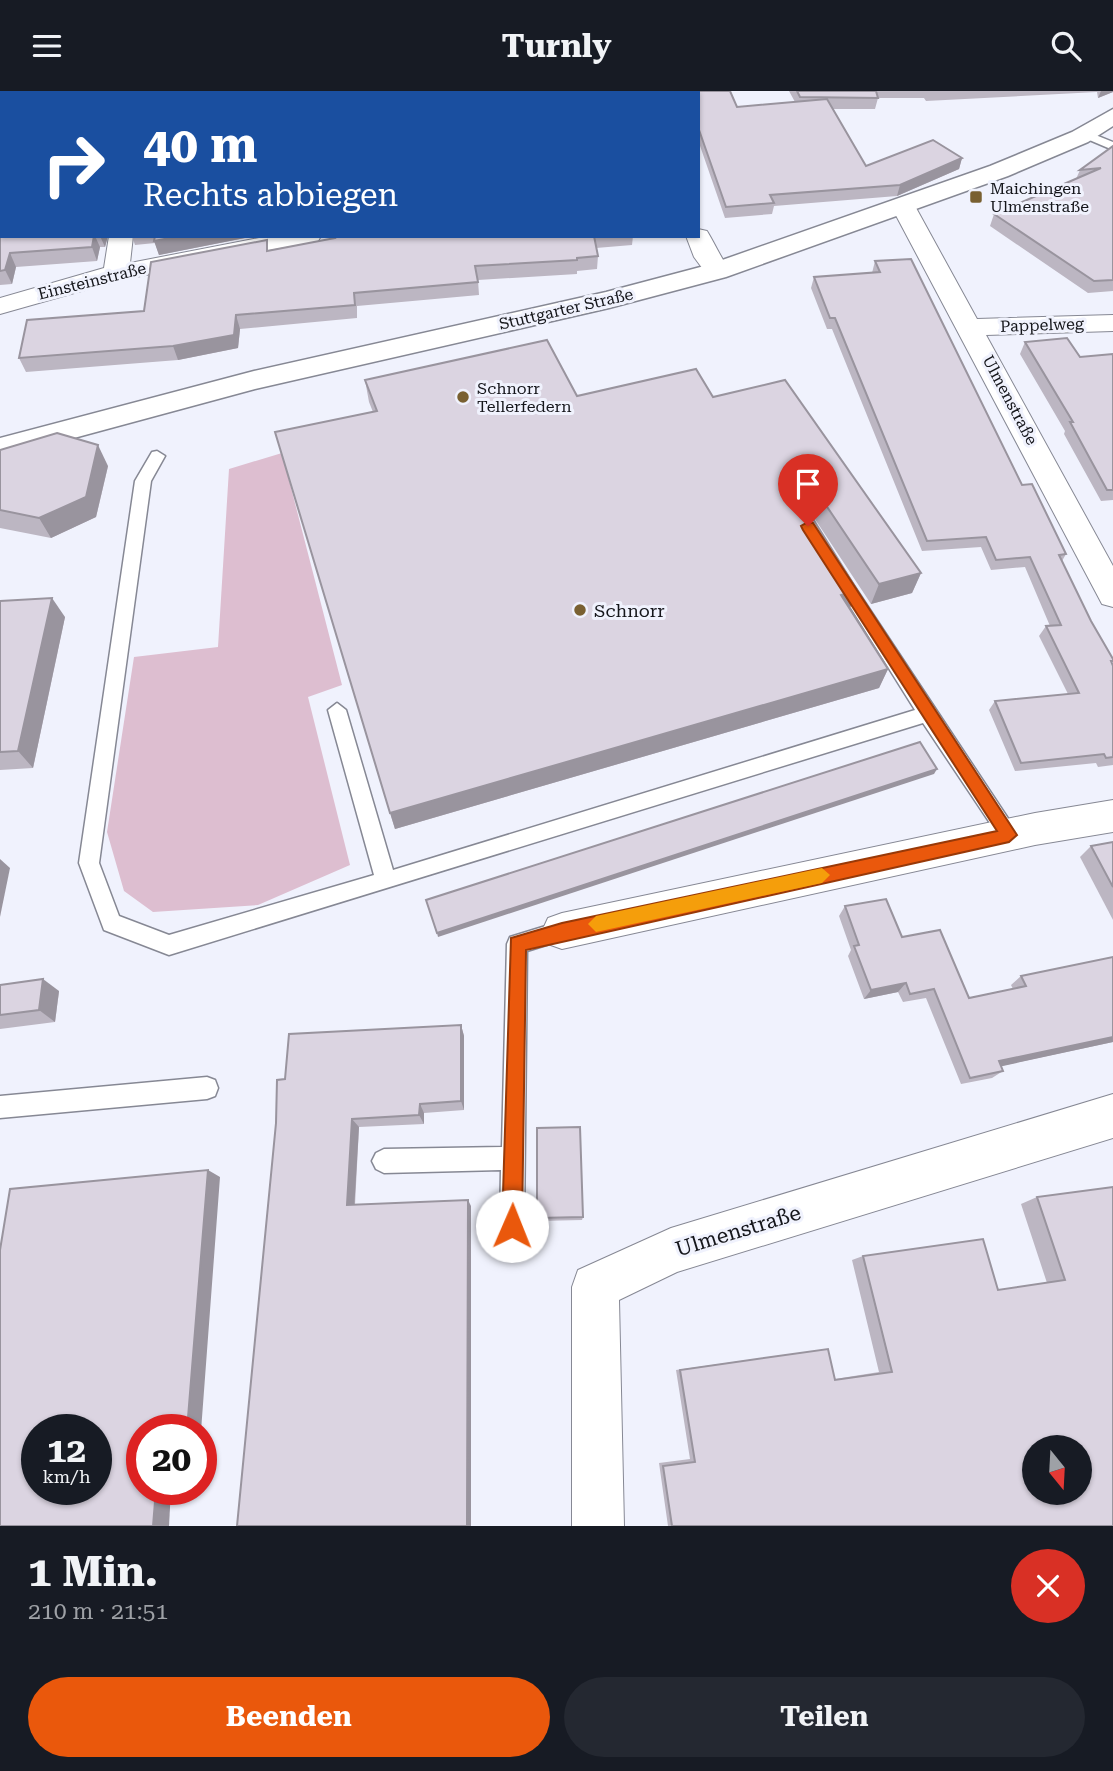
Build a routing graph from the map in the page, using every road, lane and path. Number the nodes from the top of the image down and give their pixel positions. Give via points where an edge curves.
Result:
1 (1113, 116) edge
2 (1084, 134) junction
3 (1113, 146) edge
4 (903, 207) junction
5 (121, 238) edge
6 (295, 238) edge
7 (699, 238) edge
8 (718, 271) junction
9 (116, 273) junction
10 (0, 306) edge
11 (1113, 323) edge
12 (971, 327) junction
13 (0, 448) edge
14 (157, 456) dead end
15 (1113, 532) edge
16 (1082, 534) junction
17 (830, 562) edge
18 (1113, 595) edge
19 (337, 710) dead end
20 (927, 714) junction
21 (1113, 816) edge
22 (1009, 835) junction
23 (386, 881) junction
24 (562, 931) joint
25 (207, 1088) dead end
26 (0, 1107) edge
27 (1113, 1116) edge
28 (513, 1158) junction
29 (384, 1161) dead end
30 (512, 1226) dead end
31 (597, 1526) edge

1 - 2 street, Stuttgarter Straße
2 - 3 lane
2 - 4 street, Stuttgarter Straße
4 - 8 street, Stuttgarter Straße
4 - 12 street, Ulmenstraße
5 - 9 street
6 - 9 street, Einsteinstraße
7 - 8 street
8 - 13 street, Stuttgarter Straße via 254,380
9 - 10 street, Einsteinstraße
11 - 12 street, Pappelweg
12 - 16 street, Ulmenstraße
14 - 23 lane via 143,481 89,863 111,923 169,944
15 - 16 street
16 - 18 street, Ulmenstraße
17 - 20 lane
19 - 23 lane
20 - 22 lane
20 - 23 lane
21 - 22 street
22 - 24 street
24 - 28 lane via 517,944
25 - 26 lane
27 - 31 street, Ulmenstraße via 671,1251 595,1287
28 - 29 lane
28 - 30 lane

